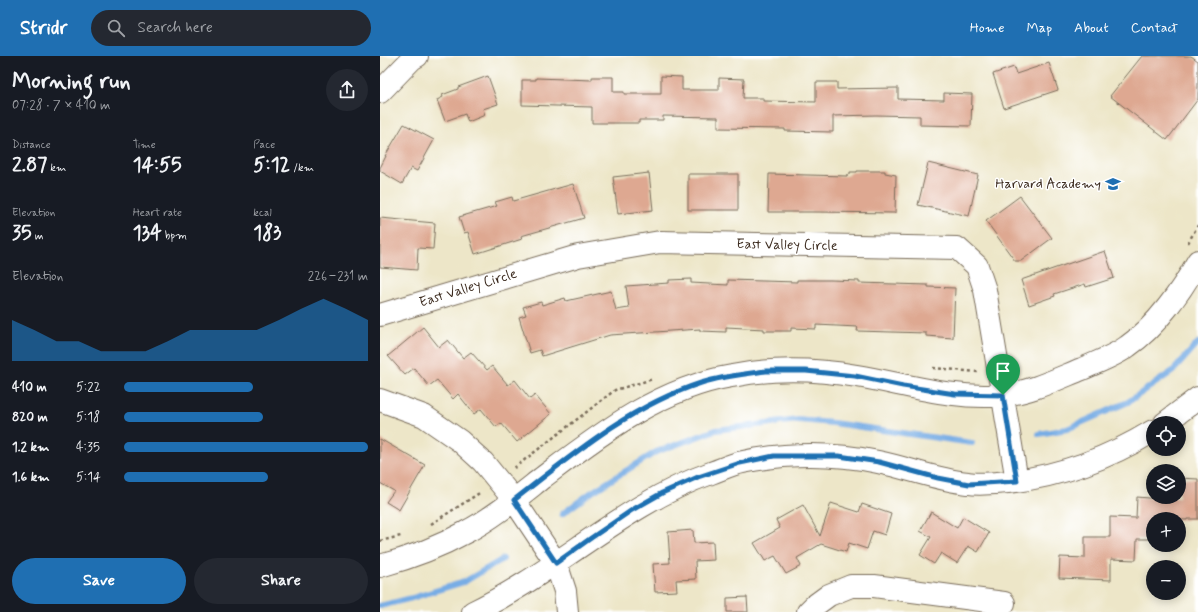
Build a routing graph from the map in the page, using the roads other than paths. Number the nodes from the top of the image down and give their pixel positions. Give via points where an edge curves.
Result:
1 (417, 56) edge
2 (380, 92) edge
3 (1192, 252) edge
4 (380, 315) edge
5 (1003, 395) junction
6 (1198, 398) edge
7 (380, 400) edge
8 (1175, 416) edge
9 (1146, 435) edge
10 (1017, 481) junction
11 (514, 500) junction
12 (556, 563) junction
13 (380, 566) edge
14 (1004, 603) dead end
15 (473, 612) edge
16 (567, 612) edge
17 (808, 612) edge

1 - 2 street
3 - 5 street via 1192,271 1149,329 1127,347 1055,380 1025,391
4 - 5 street, East Valley Circle via 578,256 660,242 957,248 978,266 985,290
5 - 10 street, East Valley Circle
5 - 11 street via 955,394 855,376 806,371 766,371 732,376 676,392 643,408 609,429
6 - 8 street
7 - 11 street via 424,416 460,441 482,462
9 - 10 street via 1083,465 1059,473
10 - 12 street via 969,484 879,462 839,456 774,456 740,463 698,477 662,493 632,510
11 - 12 street
11 - 13 street via 468,531 437,547
12 - 15 street via 525,584
12 - 16 street via 565,591
14 - 17 street via 874,586 851,586 829,595

